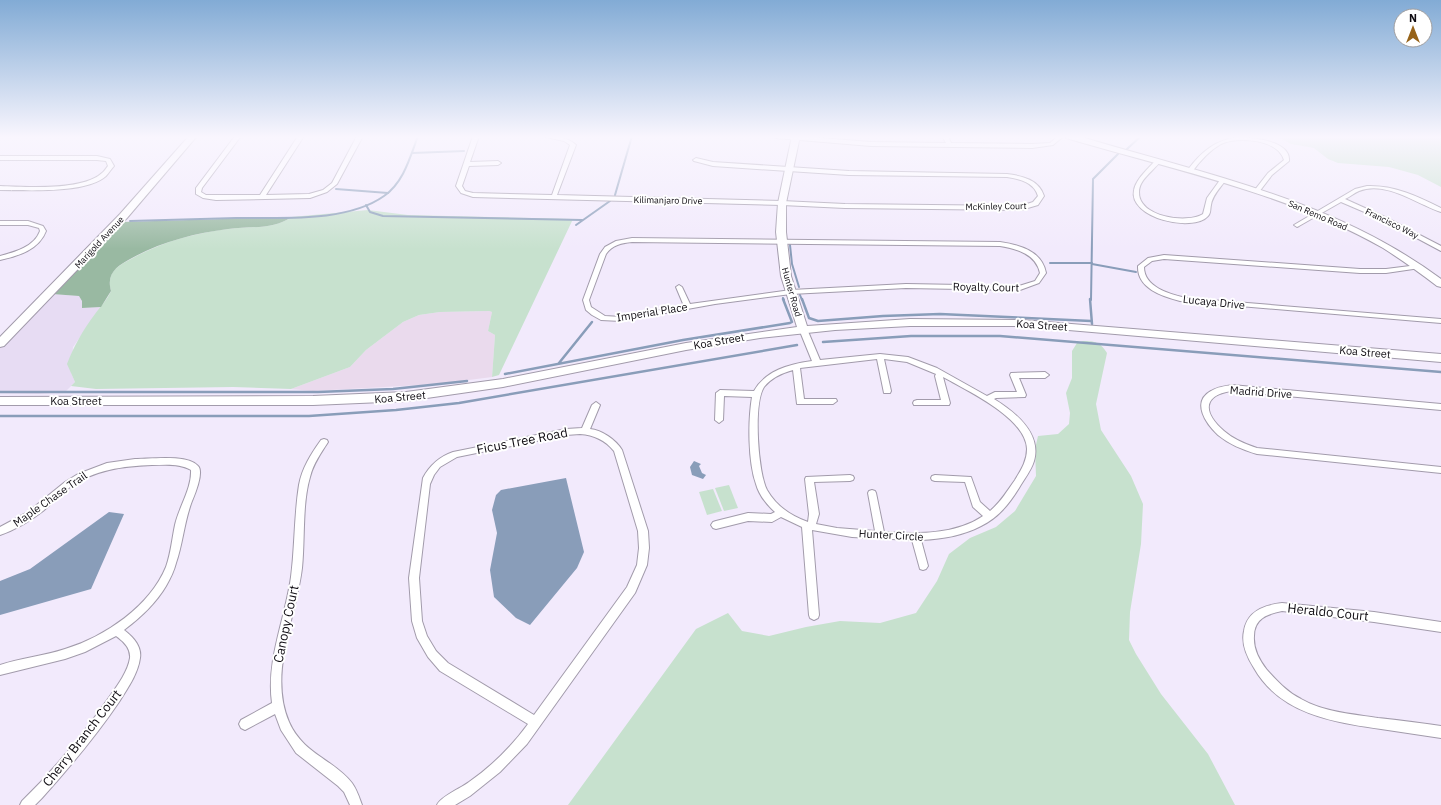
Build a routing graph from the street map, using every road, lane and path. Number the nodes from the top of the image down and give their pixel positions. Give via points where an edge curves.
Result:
1 (104, 174) edge
2 (162, 174) edge
3 (209, 174) edge
4 (277, 174) edge
5 (340, 174) edge
6 (463, 174) edge
7 (562, 174) edge
8 (788, 174) edge
9 (897, 174) edge
10 (1148, 174) edge
11 (1198, 174) edge
12 (1271, 174) edge
13 (1222, 181) junction
14 (0, 188) edge
15 (1257, 191) junction
16 (262, 197) junction
17 (554, 197) junction
18 (1342, 200) junction
19 (782, 203) junction
20 (1441, 210) edge
21 (1318, 214) junction
22 (0, 223) edge
23 (1297, 226) dead end
24 (781, 242) junction
25 (1441, 249) edge
26 (0, 258) edge
27 (1418, 267) junction
28 (1441, 284) edge
29 (679, 287) dead end
30 (791, 292) junction
31 (688, 307) junction
32 (1441, 321) edge
33 (803, 329) junction
34 (0, 343) edge
35 (880, 356) junction
36 (1441, 358) edge
37 (817, 363) junction
38 (796, 366) junction
39 (941, 373) junction
40 (1045, 375) dead end
41 (887, 391) dead end
42 (756, 394) junction
43 (988, 399) junction
44 (0, 401) edge
45 (833, 401) dead end
46 (917, 403) dead end
47 (596, 405) dead end
48 (1441, 407) edge
49 (719, 420) dead end
50 (585, 431) junction
51 (324, 442) dead end
52 (1441, 470) edge
53 (850, 478) dead end
54 (935, 478) dead end
55 (872, 493) dead end
56 (782, 513) junction
57 (990, 516) junction
58 (716, 525) dead end
59 (809, 526) junction
60 (0, 531) edge
61 (880, 535) junction
62 (916, 538) junction
63 (923, 566) dead end
64 (814, 615) dead end
65 (1441, 627) edge
66 (115, 629) junction
67 (0, 670) edge
68 (278, 706) junction
69 (536, 722) junction
70 (245, 724) dead end
71 (1441, 732) edge
72 (26, 805) edge
73 (356, 805) edge
74 (443, 805) edge

1 - 14 street via 75,186
2 - 34 main road, Marigold Avenue via 104,238
3 - 16 street via 200,186 198,193 202,196
4 - 16 street
5 - 16 street via 330,189 310,196
6 - 17 street, Kilimanjaro Drive via 459,186 467,194
7 - 17 street
8 - 19 main road, Hunter Road
9 - 19 street, McKinley Court via 1002,175 1029,182 1038,189 1041,196 1034,204 1021,208
10 - 13 street via 1136,192 1139,205 1166,218 1188,221 1203,217 1209,201
11 - 13 main road, San Remo Road
12 - 15 street
13 - 15 main road, San Remo Road
15 - 21 main road, San Remo Road
17 - 19 street, Kilimanjaro Drive
18 - 20 street via 1360,189 1377,188 1405,194
18 - 21 street
18 - 25 street, Francisco Way via 1391,222
19 - 24 main road, Hunter Road
21 - 23 street
21 - 27 main road, San Remo Road via 1378,242
22 - 26 street via 36,224 42,227 43,232 29,247
24 - 30 main road, Hunter Road
24 - 30 street, Royalty Court via 1005,245 1032,255 1041,263 1043,270 1043,275 1037,282 1020,288 906,286
24 - 31 street, Imperial Place via 618,242 610,245 605,251 586,300 588,308 594,313 604,318 616,319
27 - 28 main road, San Remo Road
27 - 32 street, Lucaya Drive via 1360,271 1164,257 1147,261 1140,270 1143,278 1156,290 1186,300
29 - 31 street
30 - 31 street, Imperial Place
30 - 33 main road, Hunter Road
33 - 36 main road, Koa Street via 894,322 1016,323
33 - 37 street
33 - 44 main road, Koa Street via 722,340 514,381 426,395 320,400
35 - 37 street, Hunter Circle
35 - 39 street, Hunter Circle via 908,359
35 - 41 street
37 - 38 street, Hunter Circle
38 - 42 street, Hunter Circle via 772,376
38 - 45 street via 800,402
39 - 43 street, Hunter Circle
39 - 46 street via 939,376 946,403
40 - 43 street via 1014,375 1022,395 995,394
42 - 49 street via 720,393
42 - 56 street, Hunter Circle via 754,409 758,477 768,499
43 - 57 street, Hunter Circle via 1005,409 1020,423 1031,450 1029,462 1011,494
47 - 50 street
48 - 52 street, Madrid Drive via 1232,388 1213,392 1207,397 1204,407 1209,420 1220,432 1238,444 1257,451
50 - 69 street, Ficus Tree Road via 606,439 618,450 643,532 644,556 631,590
50 - 69 street, Ficus Tree Road via 566,432 456,454 434,467 427,478 414,578 417,621 422,638 444,667
51 - 68 street, Canopy Court via 308,466 303,484 296,577 291,607 279,648 276,672
53 - 59 street via 809,479 814,514
54 - 57 street via 968,479 976,504
55 - 61 street
56 - 58 street via 772,518 748,517
56 - 59 street, Hunter Circle
57 - 62 street, Hunter Circle via 954,532
59 - 61 street, Hunter Circle via 831,531
59 - 64 street
60 - 66 street, Maple Chase Trail via 31,515 81,473 134,462 186,462 194,468 196,476 182,514 173,560 168,572 148,602
61 - 62 street, Hunter Circle
62 - 63 street
65 - 71 street, Heraldo Court via 1282,608 1268,609 1256,616 1250,626 1248,637 1252,655 1266,678 1308,709 1340,718
66 - 67 street, Maple Chase Trail via 71,652
66 - 72 street, Cherry Branch Court via 132,645 136,657 132,670 85,739
68 - 70 street
68 - 73 street, Canopy Court via 297,745 316,762 341,778
69 - 74 street, Ficus Tree Road via 512,753 488,775

